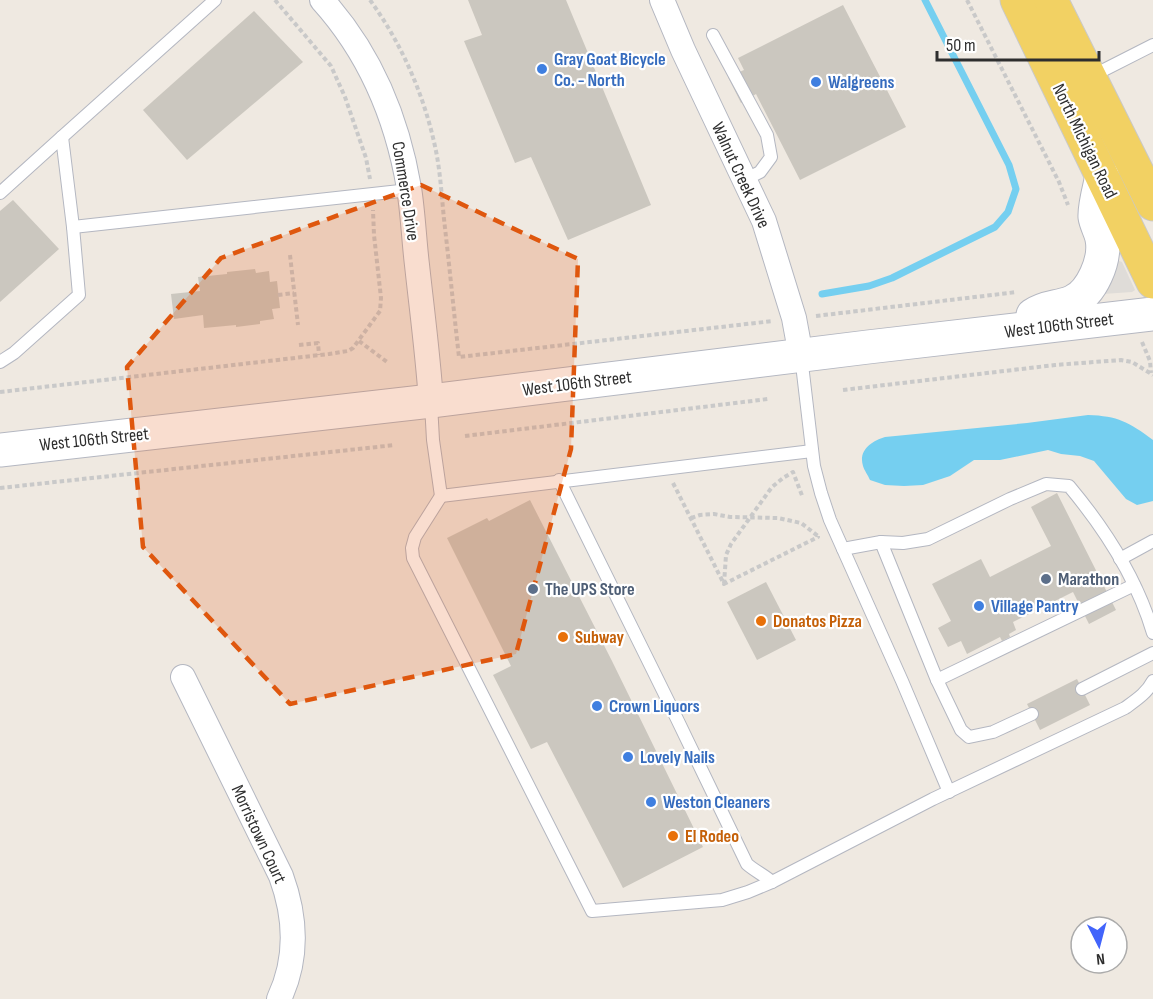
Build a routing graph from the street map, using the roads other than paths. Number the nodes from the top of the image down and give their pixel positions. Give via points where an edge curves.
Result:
1 (215, 0) edge
2 (322, 0) edge
3 (1017, 0) edge
4 (1051, 0) edge
5 (668, 2) edge
6 (713, 36) dead end
7 (1153, 45) edge
8 (1090, 77) junction
9 (62, 137) junction
10 (1102, 176) junction
11 (744, 180) junction
12 (409, 190) junction
13 (0, 193) edge
14 (1153, 204) edge
15 (72, 227) junction
16 (1153, 282) edge
17 (1153, 314) edge
18 (1010, 331) junction
19 (801, 356) junction
20 (0, 362) edge
21 (431, 401) junction
22 (0, 450) edge
23 (812, 450) junction
24 (559, 480) junction
25 (441, 496) junction
26 (1153, 541) edge
27 (880, 542) junction
28 (843, 549) junction
29 (1120, 559) junction
30 (1134, 585) junction
31 (1153, 633) edge
32 (1153, 653) edge
33 (183, 677) dead end
34 (937, 680) junction
35 (1153, 681) edge
36 (1082, 689) dead end
37 (1032, 714) dead end
38 (949, 792) junction
39 (772, 882) junction
40 (279, 999) edge

1 - 9 lane
2 - 12 street, Commerce Drive via 346,29 378,83 394,124
3 - 10 main road, North Michigan Road
4 - 8 main road, North Michigan Road
5 - 11 street, Walnut Creek Drive via 683,50
6 - 11 lane via 769,146 771,157 760,172
7 - 8 lane
8 - 14 main road, North Michigan Road
9 - 13 lane
9 - 15 lane
10 - 16 main road, North Michigan Road
10 - 18 street via 1095,216 1103,254 1088,290 1073,302 1041,310
11 - 19 street, Walnut Creek Drive via 764,221 783,279
12 - 15 lane
12 - 21 street, Commerce Drive
15 - 20 lane via 79,295
17 - 18 street, West 106th Street
18 - 19 street, West 106th Street
19 - 21 street, West 106th Street
19 - 23 lane
21 - 22 street, West 106th Street
21 - 25 lane
23 - 24 lane
23 - 28 lane via 821,494
24 - 25 lane
24 - 39 lane via 747,864
25 - 39 lane via 415,537 414,558 592,911 722,900
26 - 29 lane
27 - 28 lane
27 - 29 lane via 928,539 1046,484 1069,486
27 - 34 lane
28 - 38 lane
29 - 30 lane
30 - 31 lane
30 - 34 lane
32 - 36 lane
33 - 40 street, Morristown Court via 286,891 293,927 293,956
34 - 37 lane via 961,730 969,737 993,732
35 - 38 lane via 1125,708
38 - 39 lane

